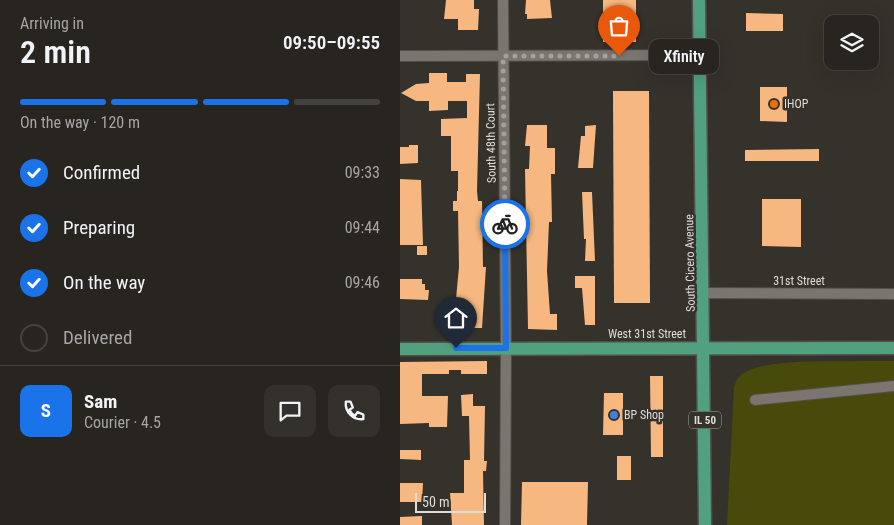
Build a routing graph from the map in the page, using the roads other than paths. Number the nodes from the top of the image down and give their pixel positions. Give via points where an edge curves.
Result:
1 (503, 0) edge
2 (699, 0) edge
3 (700, 54) junction
4 (400, 56) edge
5 (503, 56) junction
6 (704, 293) junction
7 (894, 294) edge
8 (506, 348) junction
9 (705, 348) junction
10 (894, 348) edge
11 (400, 349) edge
12 (894, 386) edge
13 (755, 400) dead end
14 (505, 525) edge
15 (705, 525) edge

1 - 5 street, South 48th Court
2 - 3 main road, South Cicero Avenue / IL 50
3 - 5 street
3 - 6 main road, South Cicero Avenue / IL 50
4 - 5 street
5 - 8 street, South 48th Court
6 - 7 street, 31st Street
6 - 9 main road, South Cicero Avenue / IL 50
8 - 9 main road, West 31st Street
8 - 11 main road, West 31st Street
8 - 14 street, South 48th Court
9 - 10 main road, West 31st Street
9 - 15 main road, South Cicero Avenue / IL 50
12 - 13 street

